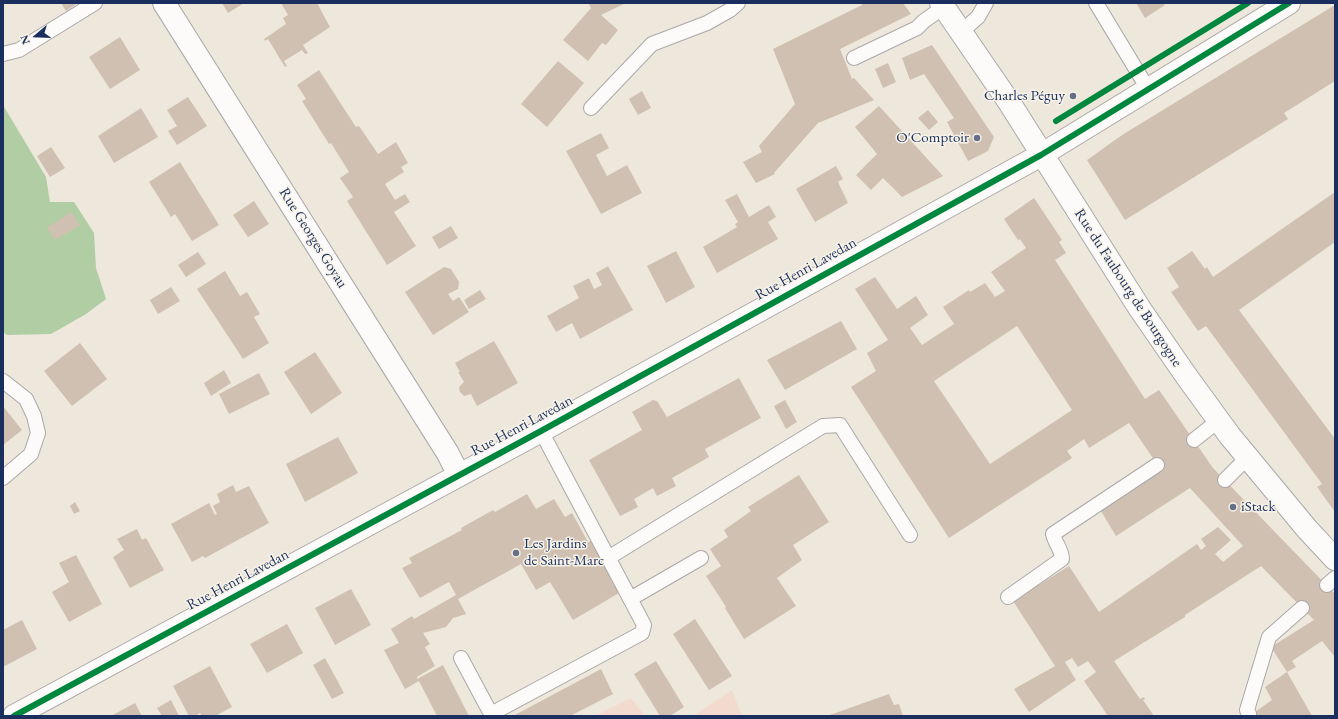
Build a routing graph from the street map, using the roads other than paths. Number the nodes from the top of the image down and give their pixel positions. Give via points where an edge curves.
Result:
1 (95, 3) edge
2 (164, 3) edge
3 (738, 3) edge
4 (986, 3) edge
5 (1096, 3) edge
6 (1289, 3) edge
7 (943, 5) edge
8 (961, 32) junction
9 (3, 54) edge
10 (854, 58) dead end
11 (1148, 89) junction
12 (591, 108) dead end
13 (1042, 155) junction
14 (3, 381) edge
15 (1218, 420) junction
16 (541, 431) junction
17 (1194, 440) dead end
18 (1248, 458) junction
19 (1157, 464) dead end
20 (460, 475) junction
21 (3, 478) edge
22 (1225, 480) dead end
23 (910, 535) dead end
24 (608, 558) junction
25 (701, 558) dead end
26 (1335, 559) edge
27 (1008, 597) dead end
28 (630, 599) junction
29 (1302, 608) dead end
30 (461, 658) dead end
31 (1249, 714) dead end
32 (14, 716) edge

1 - 9 lane via 19,50
2 - 20 street, Rue Georges Goyau
3 - 12 lane via 707,23 652,44
4 - 8 lane via 978,17
5 - 11 lane
6 - 11 street, Rue Henri Lavedan
7 - 8 street, Rue du Faubourg de Bourgogne
7 - 10 lane via 917,28
8 - 13 street, Rue du Faubourg de Bourgogne
11 - 13 street, Rue Henri Lavedan
13 - 15 street, Rue du Faubourg de Bourgogne via 1140,309
13 - 16 street, Rue Henri Lavedan
14 - 21 lane via 26,399 38,433 31,454
15 - 17 lane
15 - 18 street, Rue du Faubourg de Bourgogne
16 - 20 street, Rue Henri Lavedan
16 - 24 lane
18 - 22 lane
18 - 26 street, Rue du Faubourg de Bourgogne
19 - 27 lane via 1053,534 1054,541 1062,553 1062,559
20 - 32 street, Rue Henri Lavedan
23 - 24 lane via 840,425 823,426
24 - 28 lane
25 - 28 lane
28 - 30 lane via 644,625 642,633 491,714
29 - 31 lane via 1269,637 1247,710

